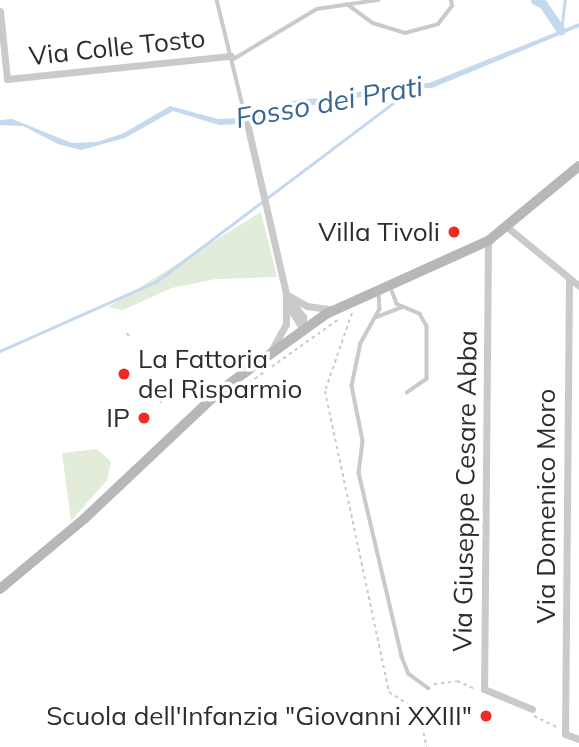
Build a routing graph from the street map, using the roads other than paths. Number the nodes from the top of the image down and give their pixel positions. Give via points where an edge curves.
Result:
1 (217, 0) edge
2 (378, 0) edge
3 (451, 0) edge
4 (346, 3) junction
5 (0, 11) edge
6 (231, 58) junction
7 (244, 110) joint
8 (579, 166) edge
9 (507, 227) junction
10 (488, 241) junction
11 (569, 278) junction
12 (391, 286) junction
13 (579, 286) edge
14 (379, 292) junction
15 (286, 294) junction
16 (401, 308) junction
17 (334, 310) junction
18 (377, 317) junction
19 (303, 330) junction
20 (269, 355) junction
21 (407, 393) dead end
22 (0, 589) edge
23 (428, 688) dead end
24 (532, 709) dead end
25 (579, 739) edge

1 - 6 lane
2 - 4 lane
3 - 4 lane via 452,6 438,24 405,33 373,23
4 - 6 lane via 317,9
5 - 6 street, Via Colle Tosto via 7,79
6 - 7 lane
7 - 15 street
8 - 9 street
9 - 10 street
9 - 11 street
10 - 12 street
10 - 24 street, Via Giuseppe Cesare Abba via 484,689
11 - 13 street
11 - 25 street, Via Domenico Moro via 565,734
12 - 14 street
12 - 16 lane
14 - 17 street
14 - 18 lane
15 - 17 street via 307,306
15 - 19 street via 301,312
15 - 20 street via 285,328
16 - 18 lane
16 - 21 lane via 420,314 427,326 427,379
17 - 19 street
18 - 23 lane via 361,343 352,386 363,441 359,473 402,657 409,674
19 - 20 street
20 - 22 street via 198,408 90,513

